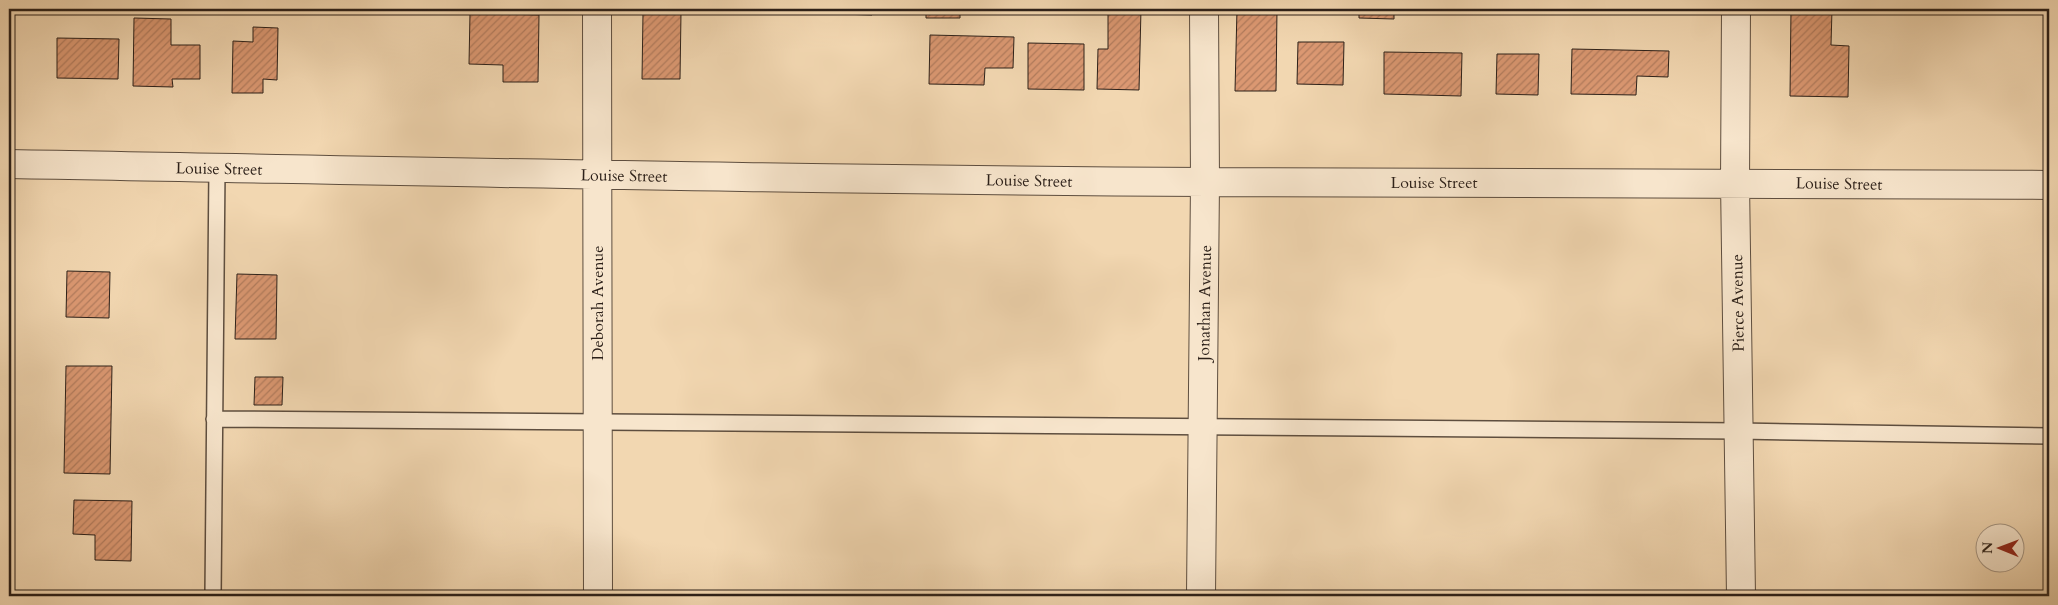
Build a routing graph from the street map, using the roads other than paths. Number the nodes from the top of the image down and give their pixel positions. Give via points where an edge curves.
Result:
1 (597, 9) edge
2 (1204, 9) edge
3 (1736, 9) edge
4 (9, 164) edge
5 (216, 168) junction
6 (597, 174) junction
7 (1206, 182) junction
8 (1735, 182) junction
9 (2049, 185) edge
10 (214, 419) junction
11 (598, 422) junction
12 (1203, 427) junction
13 (1738, 431) junction
14 (2049, 436) edge
15 (213, 596) edge
16 (598, 596) edge
17 (1201, 596) edge
18 (1741, 596) edge

1 - 6 street, Deborah Avenue
2 - 7 street, Jonathan Avenue
3 - 8 street, Pierce Avenue
4 - 5 street, Louise Street
5 - 6 street, Louise Street
5 - 10 lane
6 - 7 street, Louise Street
6 - 11 street, Deborah Avenue
7 - 8 street, Louise Street
7 - 12 street, Jonathan Avenue
8 - 9 street, Louise Street
8 - 13 street, Pierce Avenue
10 - 11 lane
10 - 15 lane
11 - 12 lane
11 - 16 street, Deborah Avenue
12 - 13 lane
12 - 17 street, Jonathan Avenue
13 - 14 lane
13 - 18 street, Pierce Avenue

